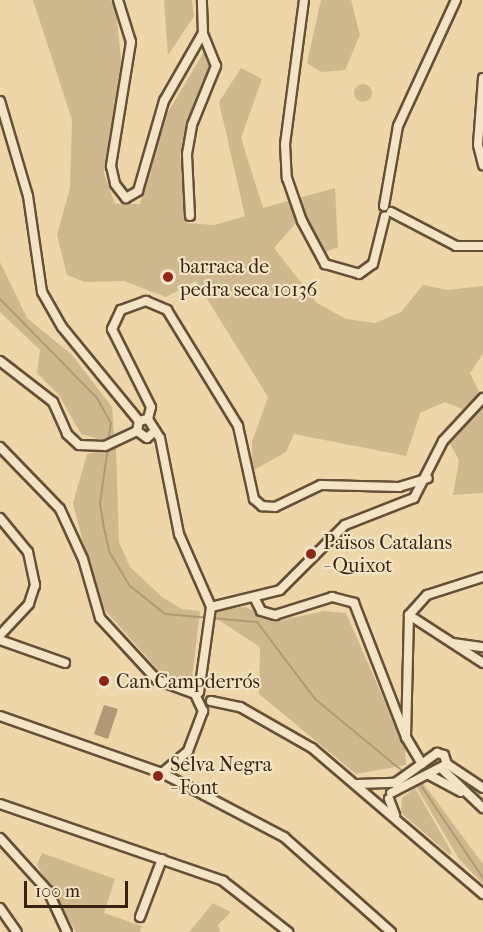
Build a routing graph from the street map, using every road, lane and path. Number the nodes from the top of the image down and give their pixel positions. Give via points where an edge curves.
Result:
1 (118, 0) edge
2 (202, 0) edge
3 (304, 0) edge
4 (456, 0) edge
5 (203, 33) junction
6 (483, 78) edge
7 (0, 102) edge
8 (483, 165) edge
9 (387, 211) junction
10 (190, 216) dead end
11 (483, 246) edge
12 (0, 361) edge
13 (483, 398) edge
14 (144, 420) junction
15 (137, 431) junction
16 (155, 431) junction
17 (0, 447) edge
18 (428, 478) junction
19 (0, 518) edge
20 (483, 577) edge
21 (255, 599) junction
22 (210, 615) junction
23 (409, 615) junction
24 (0, 635) edge
25 (0, 640) edge
26 (449, 641) junction
27 (483, 647) edge
28 (65, 663) dead end
29 (483, 663) edge
30 (197, 693) junction
31 (211, 701) junction
32 (203, 711) junction
33 (0, 716) edge
34 (406, 737) junction
35 (416, 750) junction
36 (428, 758) junction
37 (422, 766) junction
38 (444, 766) junction
39 (162, 773) junction
40 (428, 775) junction
41 (357, 784) junction
42 (377, 784) junction
43 (387, 785) junction
44 (483, 789) edge
45 (468, 795) junction
46 (372, 796) junction
47 (390, 796) junction
48 (378, 802) junction
49 (0, 804) edge
50 (483, 808) edge
51 (399, 822) junction
52 (0, 838) edge
53 (162, 860) junction
54 (483, 894) edge
55 (0, 908) edge
56 (140, 917) dead end
57 (17, 932) edge
58 (67, 932) edge
59 (288, 932) edge
60 (391, 932) edge

1 - 5 street via 131,42 111,166 115,184 126,198 138,191 164,101
2 - 5 street
3 - 9 street via 301,49 285,133 294,200 315,250 325,264 342,273 359,274 373,264
4 - 9 street via 398,126
5 - 10 street via 216,66 192,125 187,154
6 - 8 street via 478,145
7 - 14 street via 28,196 42,292 62,327
9 - 11 street via 456,246
12 - 15 street via 52,402 67,434 79,445 108,444
13 - 18 street via 443,441
14 - 15 street
14 - 16 street
14 - 18 street via 151,407 112,329 121,310 146,301 167,310 238,426 254,499 262,506 275,507 321,485 399,487
15 - 16 street via 147,438
16 - 22 street via 165,451 179,534
17 - 30 street via 60,510 83,559 100,618 157,681
18 - 21 street via 414,498 345,525 290,584
19 - 24 street via 28,552 34,585 29,604
20 - 23 street via 427,595
21 - 22 street
21 - 34 street via 261,611 275,615 332,597 354,603
22 - 30 street
23 - 26 street
23 - 34 street
25 - 28 street
26 - 27 street
26 - 29 street
30 - 31 street
30 - 32 street
31 - 32 street
31 - 41 street via 240,707 278,726
32 - 39 street via 188,751
33 - 39 street
34 - 35 street
35 - 36 street
35 - 37 street
36 - 37 street
36 - 38 street via 442,753
37 - 40 street
37 - 43 street
38 - 40 street
38 - 44 street
38 - 45 street
39 - 60 street via 284,837
40 - 45 street
40 - 47 street
41 - 42 street
41 - 46 street
42 - 43 street
42 - 46 street
43 - 47 street
45 - 50 street
46 - 48 street
47 - 48 street
47 - 51 street
48 - 51 street
49 - 53 street
51 - 54 street
52 - 58 street via 48,891
53 - 56 street
53 - 59 street via 230,884
55 - 57 street

